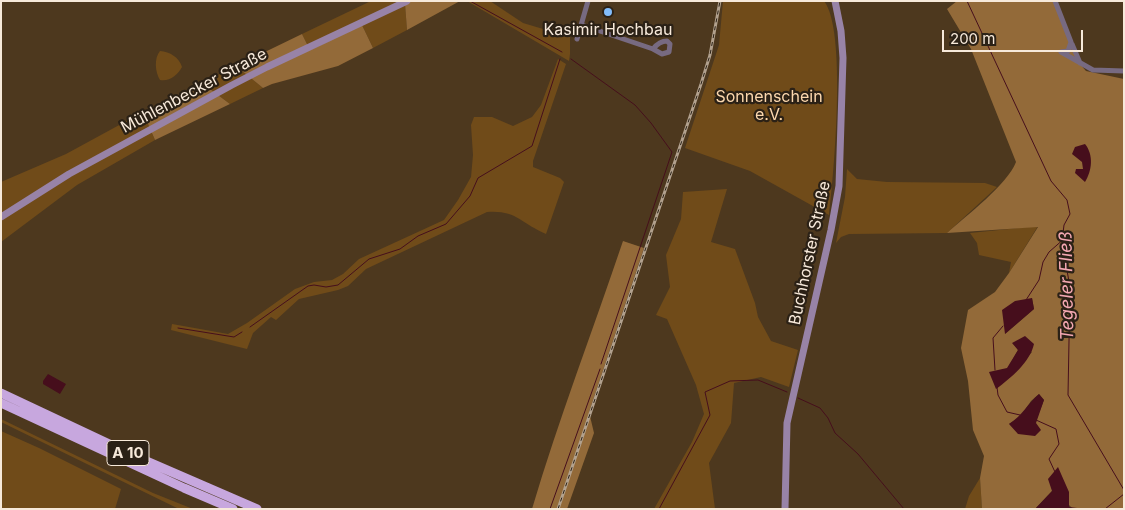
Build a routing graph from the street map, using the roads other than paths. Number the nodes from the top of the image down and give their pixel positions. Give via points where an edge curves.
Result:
1 (407, 1) edge
2 (588, 1) edge
3 (834, 1) edge
4 (1055, 1) edge
5 (582, 25) junction
6 (577, 39) dead end
7 (1071, 42) junction
8 (653, 49) dead end
9 (1080, 64) junction
10 (1124, 71) edge
11 (1, 217) edge
12 (1, 393) edge
13 (1, 403) edge
14 (233, 509) edge
15 (257, 509) edge
16 (785, 509) edge

1 - 11 main road, Mühlenbecker Straße via 241,81 69,174
2 - 5 street
3 - 16 main road, Buchhorster Straße via 843,58 839,186 787,423
4 - 7 street
5 - 6 street
5 - 8 street
7 - 9 street
7 - 9 street via 1068,51 1060,52
9 - 10 street via 1093,70
12 - 15 highway, A 10
13 - 14 highway, A 10

